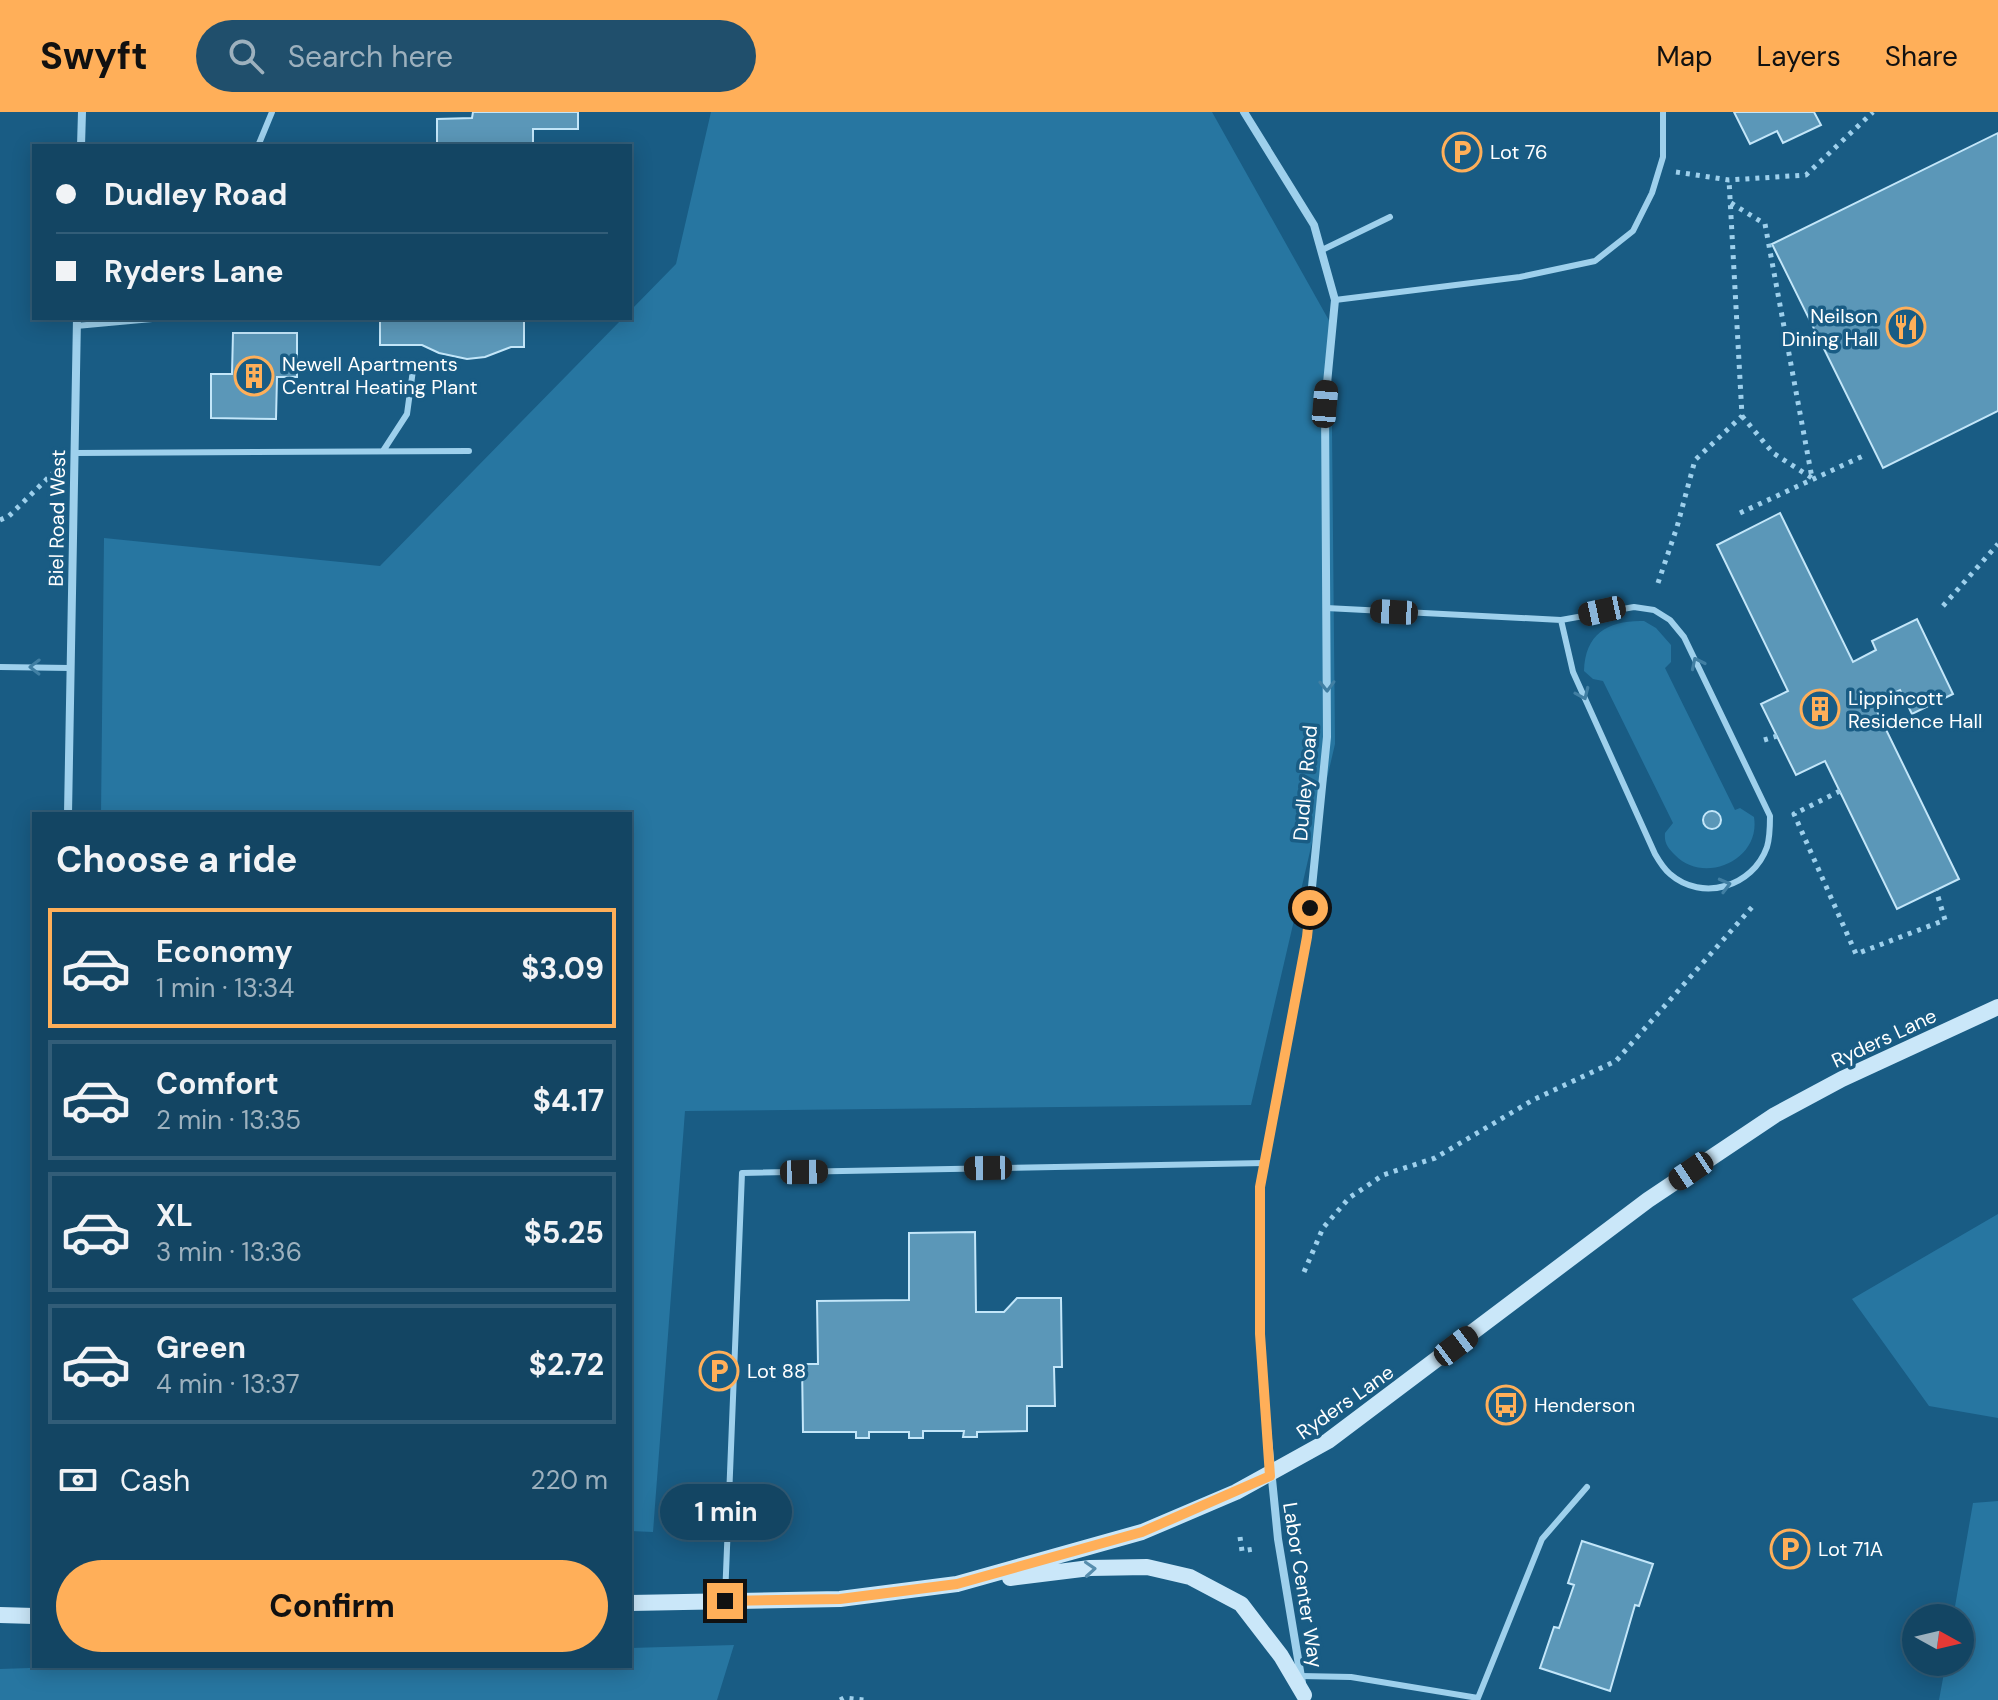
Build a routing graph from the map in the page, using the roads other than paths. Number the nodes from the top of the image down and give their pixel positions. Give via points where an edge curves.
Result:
1 (82, 112) edge
2 (272, 112) edge
3 (1244, 112) edge
4 (1663, 112) edge
5 (81, 144) edge
6 (259, 144) edge
7 (1390, 217) dead end
8 (1322, 250) junction
9 (1335, 300) junction
10 (120, 320) edge
11 (76, 322) edge
12 (413, 370) dead end
13 (383, 451) junction
14 (469, 451) dead end
15 (74, 453) junction
16 (1326, 608) junction
17 (1561, 620) junction
18 (0, 667) edge
19 (70, 668) junction
20 (68, 812) edge
21 (1998, 1007) edge
22 (1265, 1163) junction
23 (1270, 1476) junction
24 (1587, 1487) dead end
25 (957, 1584) junction
26 (725, 1601) junction
27 (632, 1603) edge
28 (0, 1615) edge
29 (32, 1616) edge
30 (1301, 1676) junction
31 (1304, 1697) edge

1 - 5 street
2 - 6 lane
3 - 8 street, Dudley Road via 1314,225
4 - 9 lane via 1663,157 1652,193 1633,231 1595,261 1520,277
7 - 8 lane
8 - 9 street, Dudley Road
9 - 16 street, Dudley Road via 1325,404
10 - 11 lane
11 - 15 street, Biel Road West
12 - 13 lane via 407,414
13 - 14 lane
13 - 15 lane
15 - 19 street, Biel Road West
16 - 17 lane
16 -> 22 street, Dudley Road via 1327,737 1307,937
17 -> 17 lane via 1573,672 1667,872 1695,887 1709,888 1749,874 1767,847 1770,816 1684,637 1654,610 1634,607
19 -> 18 lane
19 - 20 street, Biel Road West
21 - 23 main road, Ryders Lane via 1775,1115 1648,1200 1328,1441
22 - 23 street, Dudley Road via 1260,1187 1260,1334
22 - 26 lane via 742,1173
23 - 25 main road, Ryders Lane via 1142,1532
23 - 30 street, Labor Center Way
24 - 30 lane via 1542,1539 1478,1698 1351,1677
25 - 26 main road, Ryders Lane via 840,1599
25 -> 31 main road via 1090,1568 1147,1567 1190,1577 1241,1604
26 - 27 main road, Ryders Lane
28 - 29 main road
30 - 31 street, Labor Center Way

